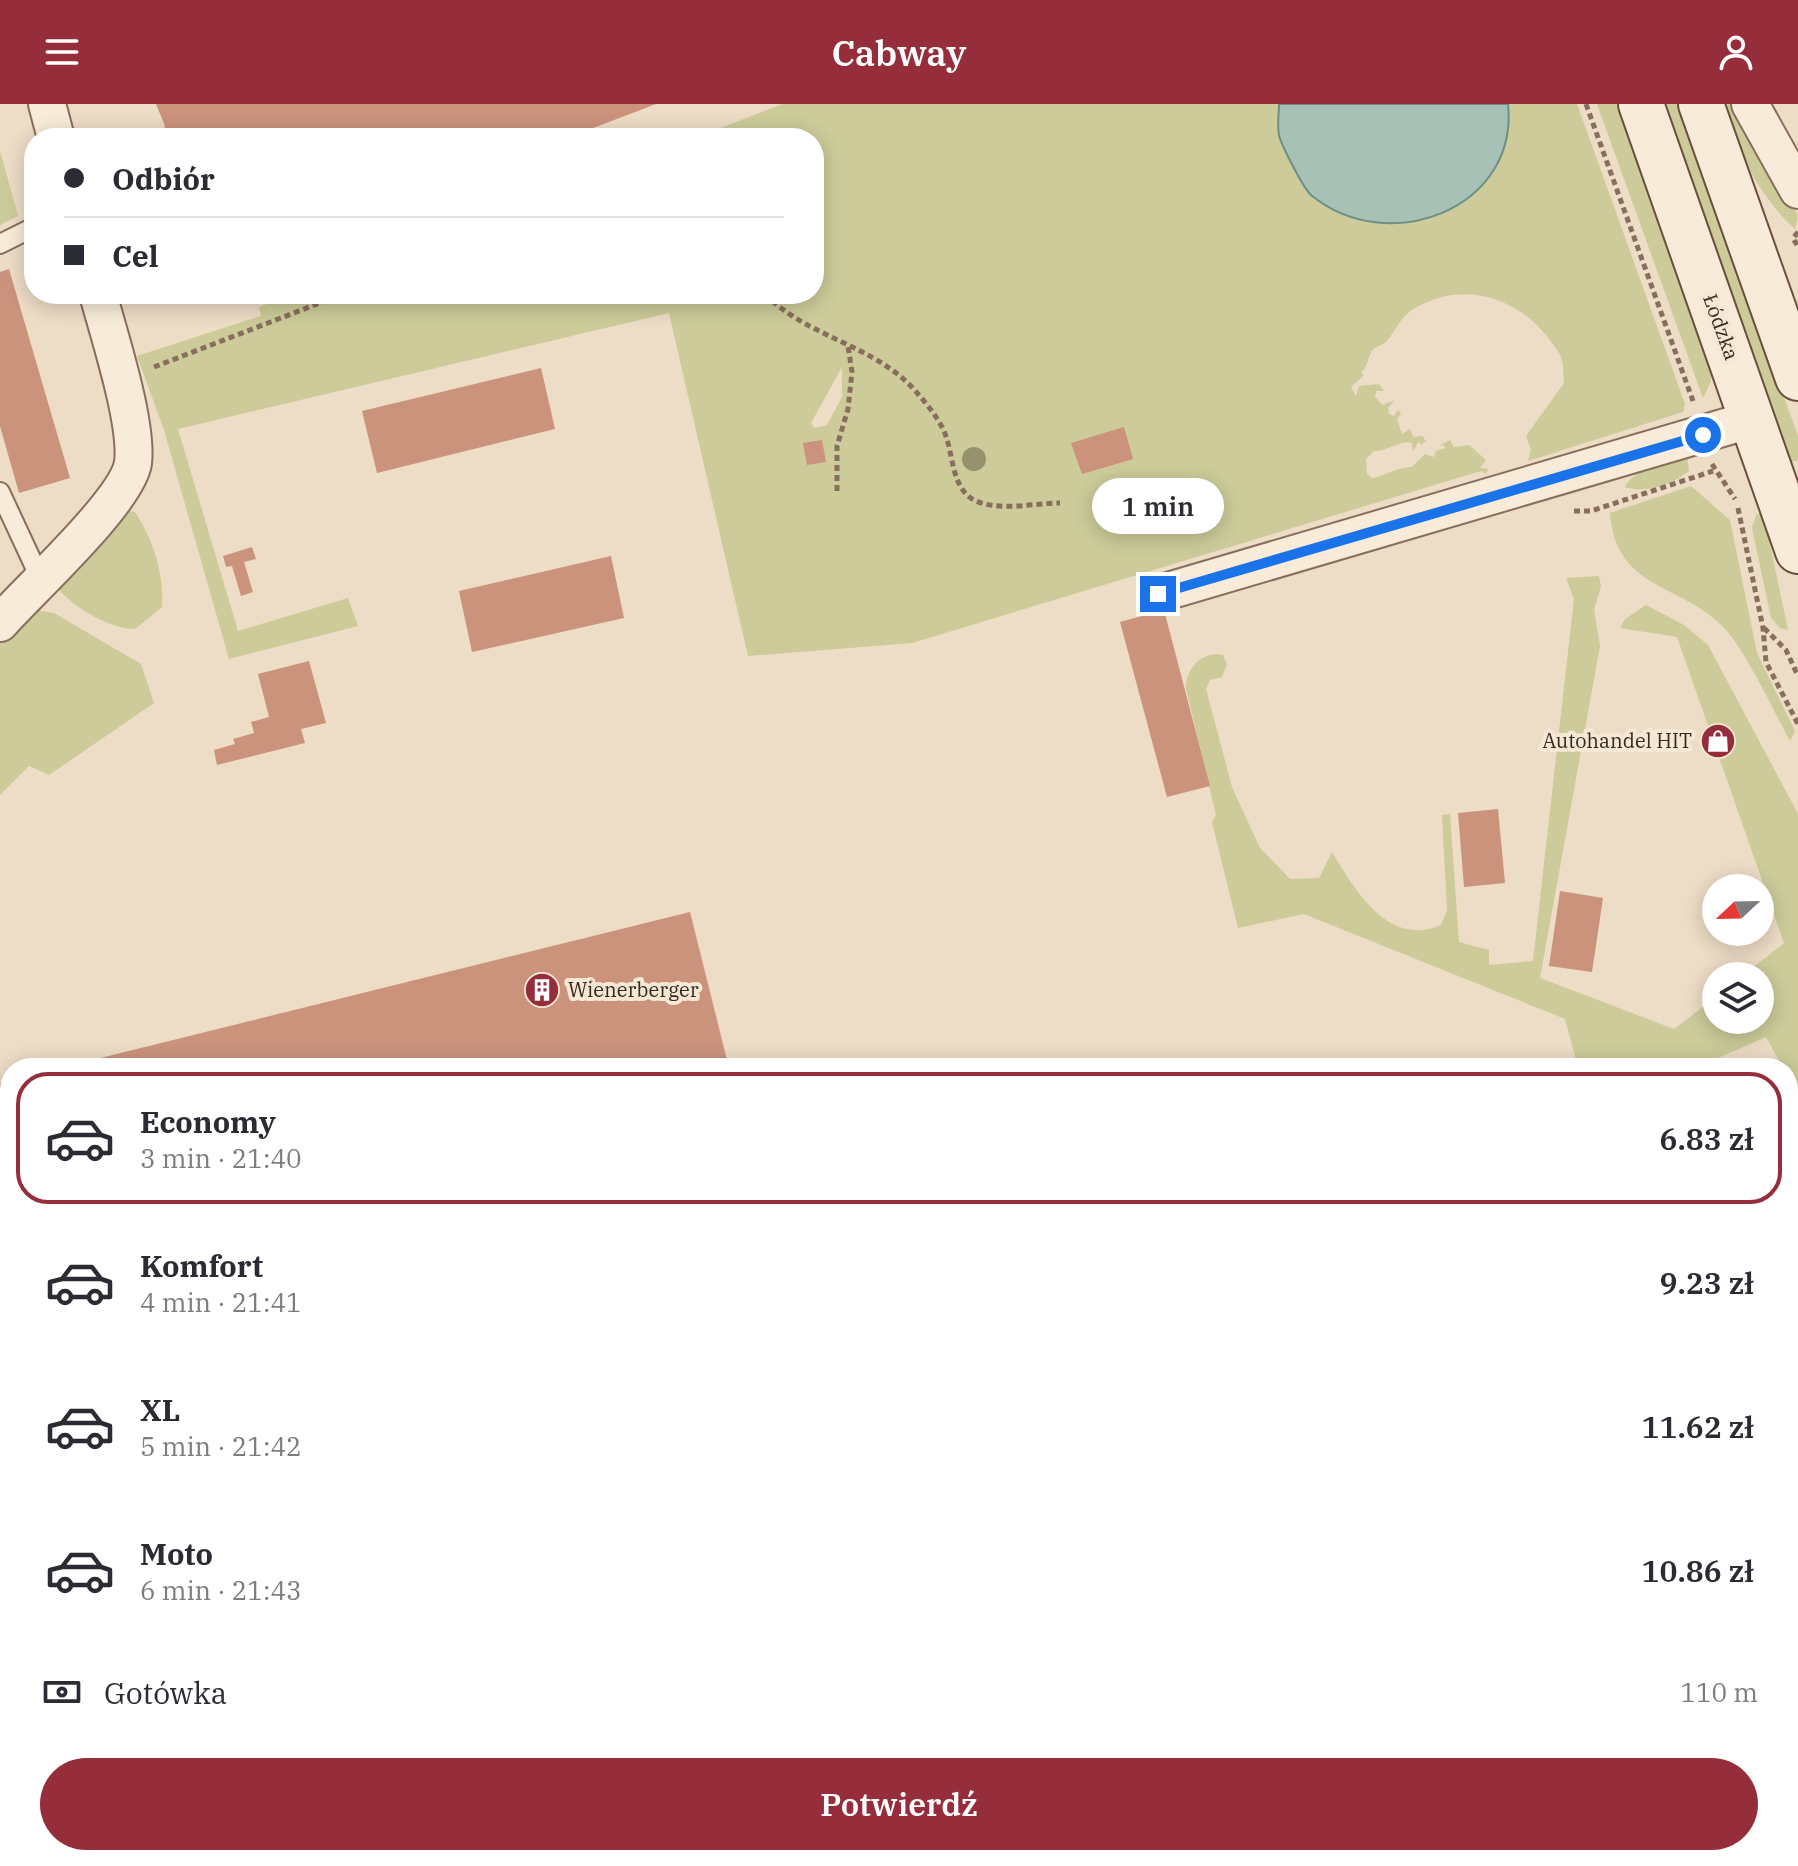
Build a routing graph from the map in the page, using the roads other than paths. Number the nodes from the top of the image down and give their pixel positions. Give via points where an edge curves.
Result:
1 (47, 104) edge
2 (1641, 104) edge
3 (1701, 104) edge
4 (1750, 104) edge
5 (53, 128) edge
6 (1798, 190) edge
7 (24, 232) edge
8 (0, 244) edge
9 (101, 304) edge
10 (1798, 378) edge
11 (1753, 419) junction
12 (0, 492) edge
13 (1798, 551) edge
14 (40, 578) junction
15 (1158, 594) dead end
16 (0, 623) edge

1 - 5 street
2 - 11 main road, Łódzka
3 - 10 main road
4 - 6 street
7 - 8 lane
9 - 14 street via 133,449 129,478 101,516
11 - 13 main road, Łódzka
11 - 15 street
12 - 14 lane
14 - 16 street

